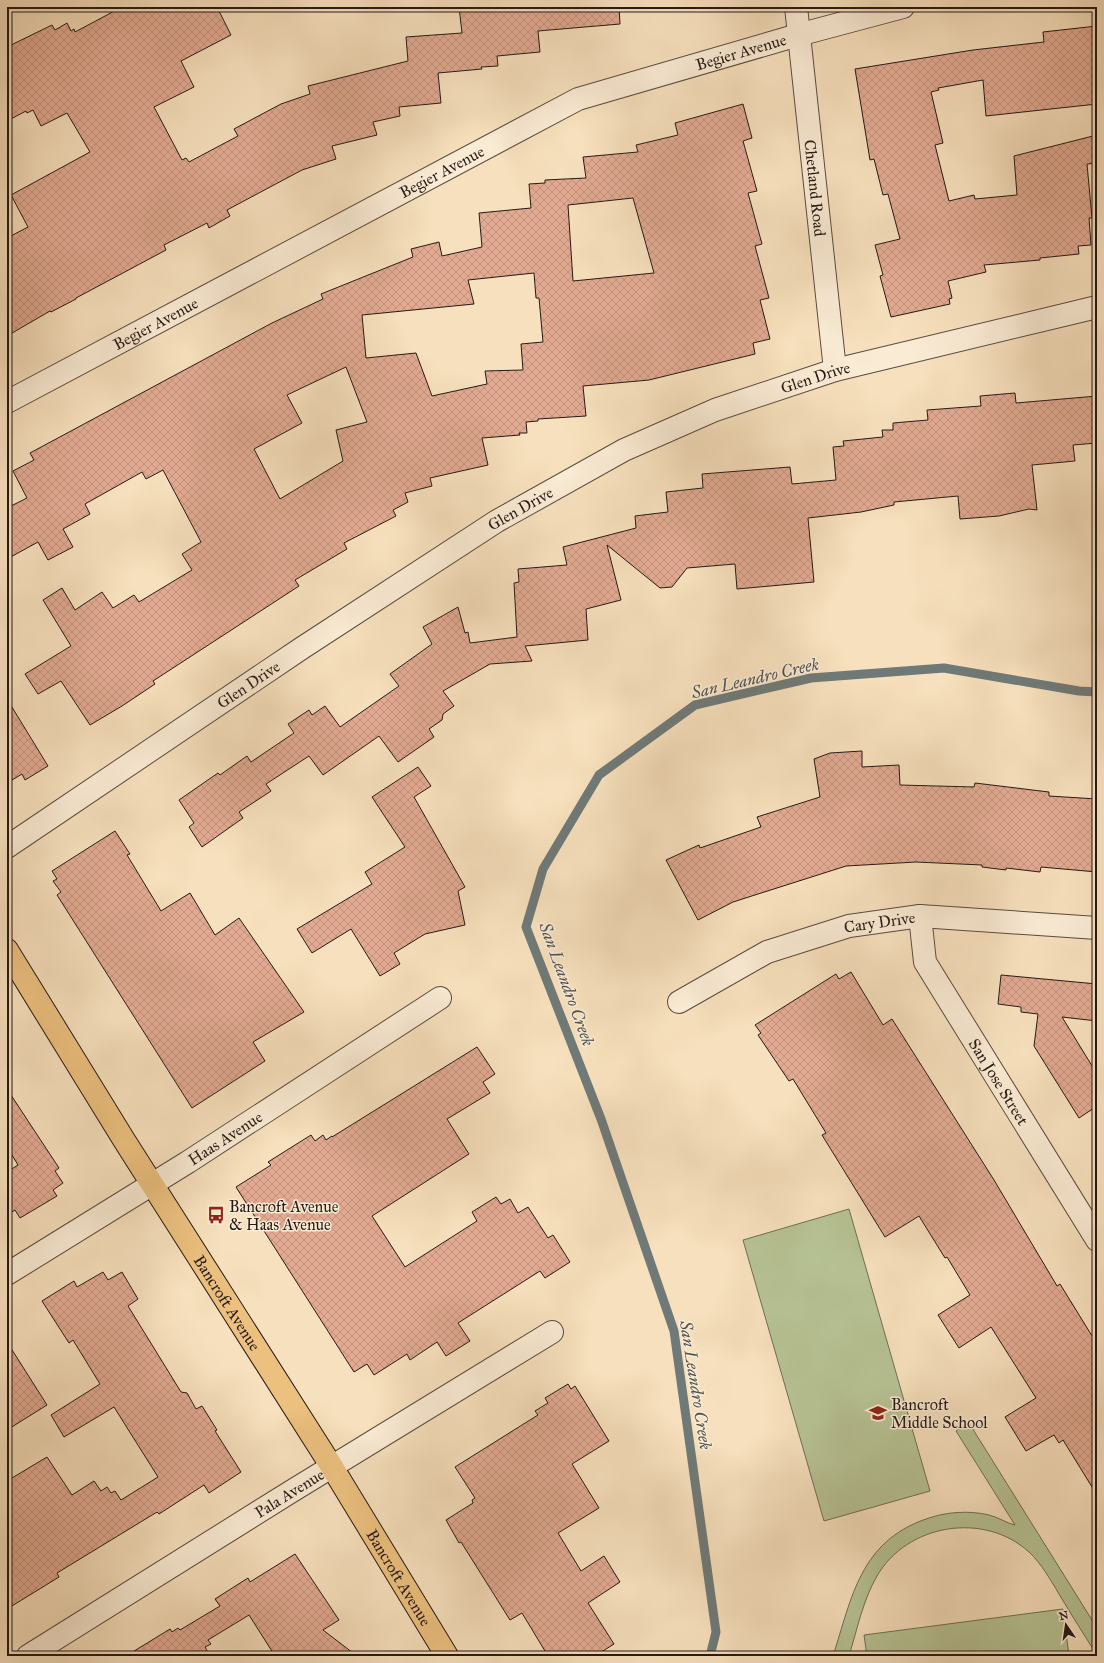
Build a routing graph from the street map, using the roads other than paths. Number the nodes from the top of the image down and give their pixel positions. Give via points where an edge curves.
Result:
1 (796, 7) edge
2 (903, 7) edge
3 (798, 35) junction
4 (1097, 307) edge
5 (835, 370) junction
6 (7, 402) edge
7 (7, 847) edge
8 (920, 916) junction
9 (1097, 928) edge
10 (7, 950) edge
11 (440, 998) dead end
12 (679, 1002) dead end
13 (152, 1184) junction
14 (1097, 1240) edge
15 (7, 1274) edge
16 (552, 1332) dead end
17 (332, 1467) junction
18 (441, 1653) edge
19 (28, 1656) edge

1 - 3 street, Chetland Road
2 - 3 street, Begier Avenue
3 - 5 street, Chetland Road
3 - 6 street, Begier Avenue via 578,99
4 - 5 street, Glen Drive
5 - 7 street, Glen Drive via 715,410 624,450 496,521
8 - 9 street, Cary Drive
8 - 12 street, Cary Drive via 849,926 767,952
8 - 14 street, San Jose Street via 925,962
10 - 13 main road, Bancroft Avenue
11 - 13 street, Haas Avenue
13 - 15 street, Haas Avenue
13 - 17 main road, Bancroft Avenue
16 - 17 street, Pala Avenue
17 - 18 main road, Bancroft Avenue
17 - 19 street, Pala Avenue

